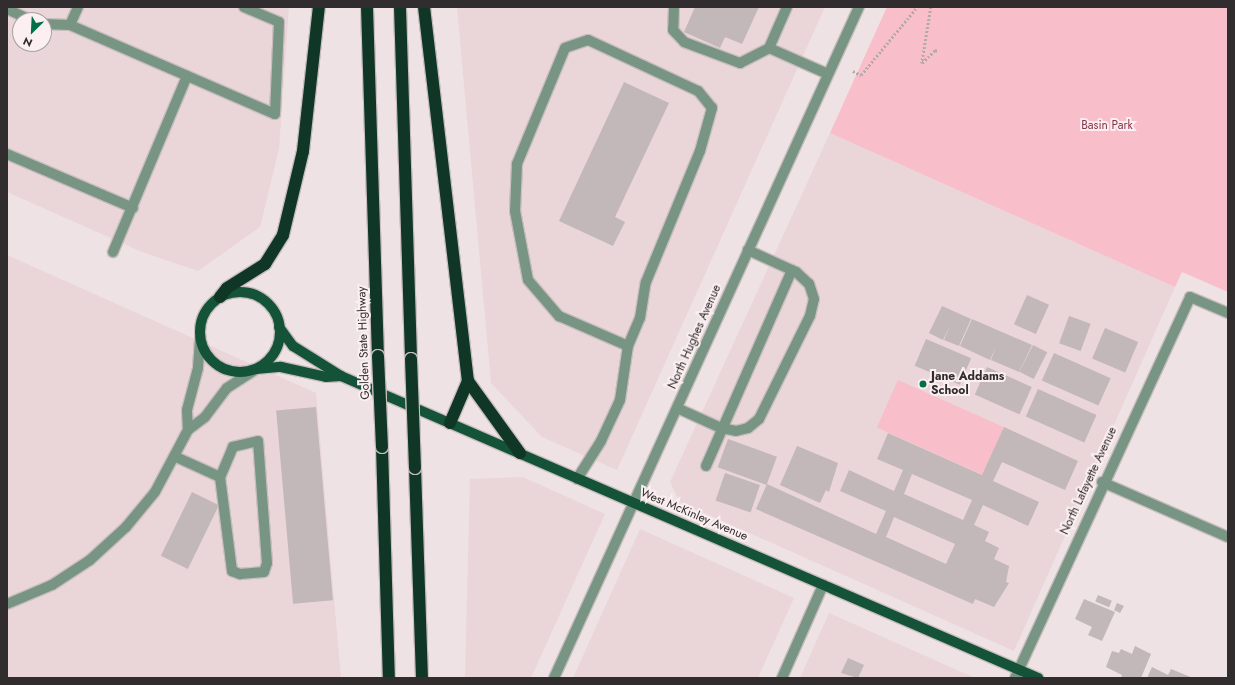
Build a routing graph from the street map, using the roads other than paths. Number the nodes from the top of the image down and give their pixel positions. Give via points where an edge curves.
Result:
1 (78, 7) edge
2 (244, 7) edge
3 (319, 7) edge
4 (367, 7) edge
5 (400, 7) edge
6 (424, 7) edge
7 (674, 7) edge
8 (787, 7) edge
9 (859, 7) edge
10 (52, 24) edge
11 (70, 25) junction
12 (769, 48) junction
13 (828, 74) junction
14 (187, 76) junction
15 (7, 154) edge
16 (133, 208) junction
17 (748, 250) junction
18 (113, 252) dead end
19 (792, 270) junction
20 (220, 297) junction
21 (1228, 313) edge
22 (279, 327) junction
23 (200, 338) junction
24 (628, 346) junction
25 (256, 369) junction
26 (341, 376) junction
27 (468, 381) junction
28 (677, 408) junction
29 (450, 423) junction
30 (721, 428) junction
31 (188, 430) junction
32 (520, 453) junction
33 (176, 457) junction
34 (706, 466) dead end
35 (220, 478) junction
36 (577, 480) junction
37 (1102, 482) junction
38 (634, 504) junction
39 (1228, 537) edge
40 (824, 585) junction
41 (7, 604) edge
42 (1017, 674) edge
43 (389, 678) edge
44 (422, 678) edge
45 (554, 678) edge
46 (782, 678) edge
47 (1038, 678) edge

1 - 11 street
2 - 14 street via 279,22 275,114
3 - 20 highway via 303,151 283,235 265,264 227,288
4 - 43 highway, Golden State Highway, bridge
5 - 44 highway, bridge
6 - 27 highway
7 - 12 street via 672,30 684,42 721,58 740,63
8 - 12 street
9 - 13 street, North Hughes Avenue
10 - 11 street
11 - 14 street
12 - 13 street
13 - 17 street, North Hughes Avenue
14 - 16 street
15 - 16 street
16 - 18 street
17 - 19 street
17 - 28 street, North Hughes Avenue
19 - 30 street
19 - 30 street via 809,284 814,298 810,316 759,419 736,431
20 - 22 main road, West McKinley Avenue via 245,293 257,296 272,309
20 - 23 main road via 204,315
21 - 37 street, North Lafayette Avenue via 1190,297
22 - 25 main road via 275,352
22 - 26 main road, West McKinley Avenue via 293,346
23 - 25 main road, West McKinley Avenue via 204,350 220,367 244,372
23 - 31 street via 198,368 187,410
24 - 24 street via 640,318 646,282 700,151 712,108 698,91 588,40 565,48 517,164 515,211 528,280 559,316
24 - 36 street via 620,400 601,441
25 - 26 main road, West McKinley Avenue via 281,367 326,377
25 - 31 street via 227,388 205,417
26 - 29 main road, West McKinley Avenue
27 - 29 highway
27 - 32 highway
28 - 30 street
28 - 38 street, North Hughes Avenue
29 - 32 main road, West McKinley Avenue
30 - 34 street
31 - 33 street
32 - 36 main road, West McKinley Avenue
33 - 35 street
33 - 41 street via 140,511 107,546 52,585
35 - 35 street via 229,566 240,574 264,572 267,563 258,441 233,447
36 - 38 main road, West McKinley Avenue
37 - 39 street
37 - 42 street, North Lafayette Avenue
38 - 40 main road, West McKinley Avenue
38 - 45 street, North Hughes Avenue
40 - 42 main road, West McKinley Avenue
40 - 46 street
42 - 47 main road, West McKinley Avenue

